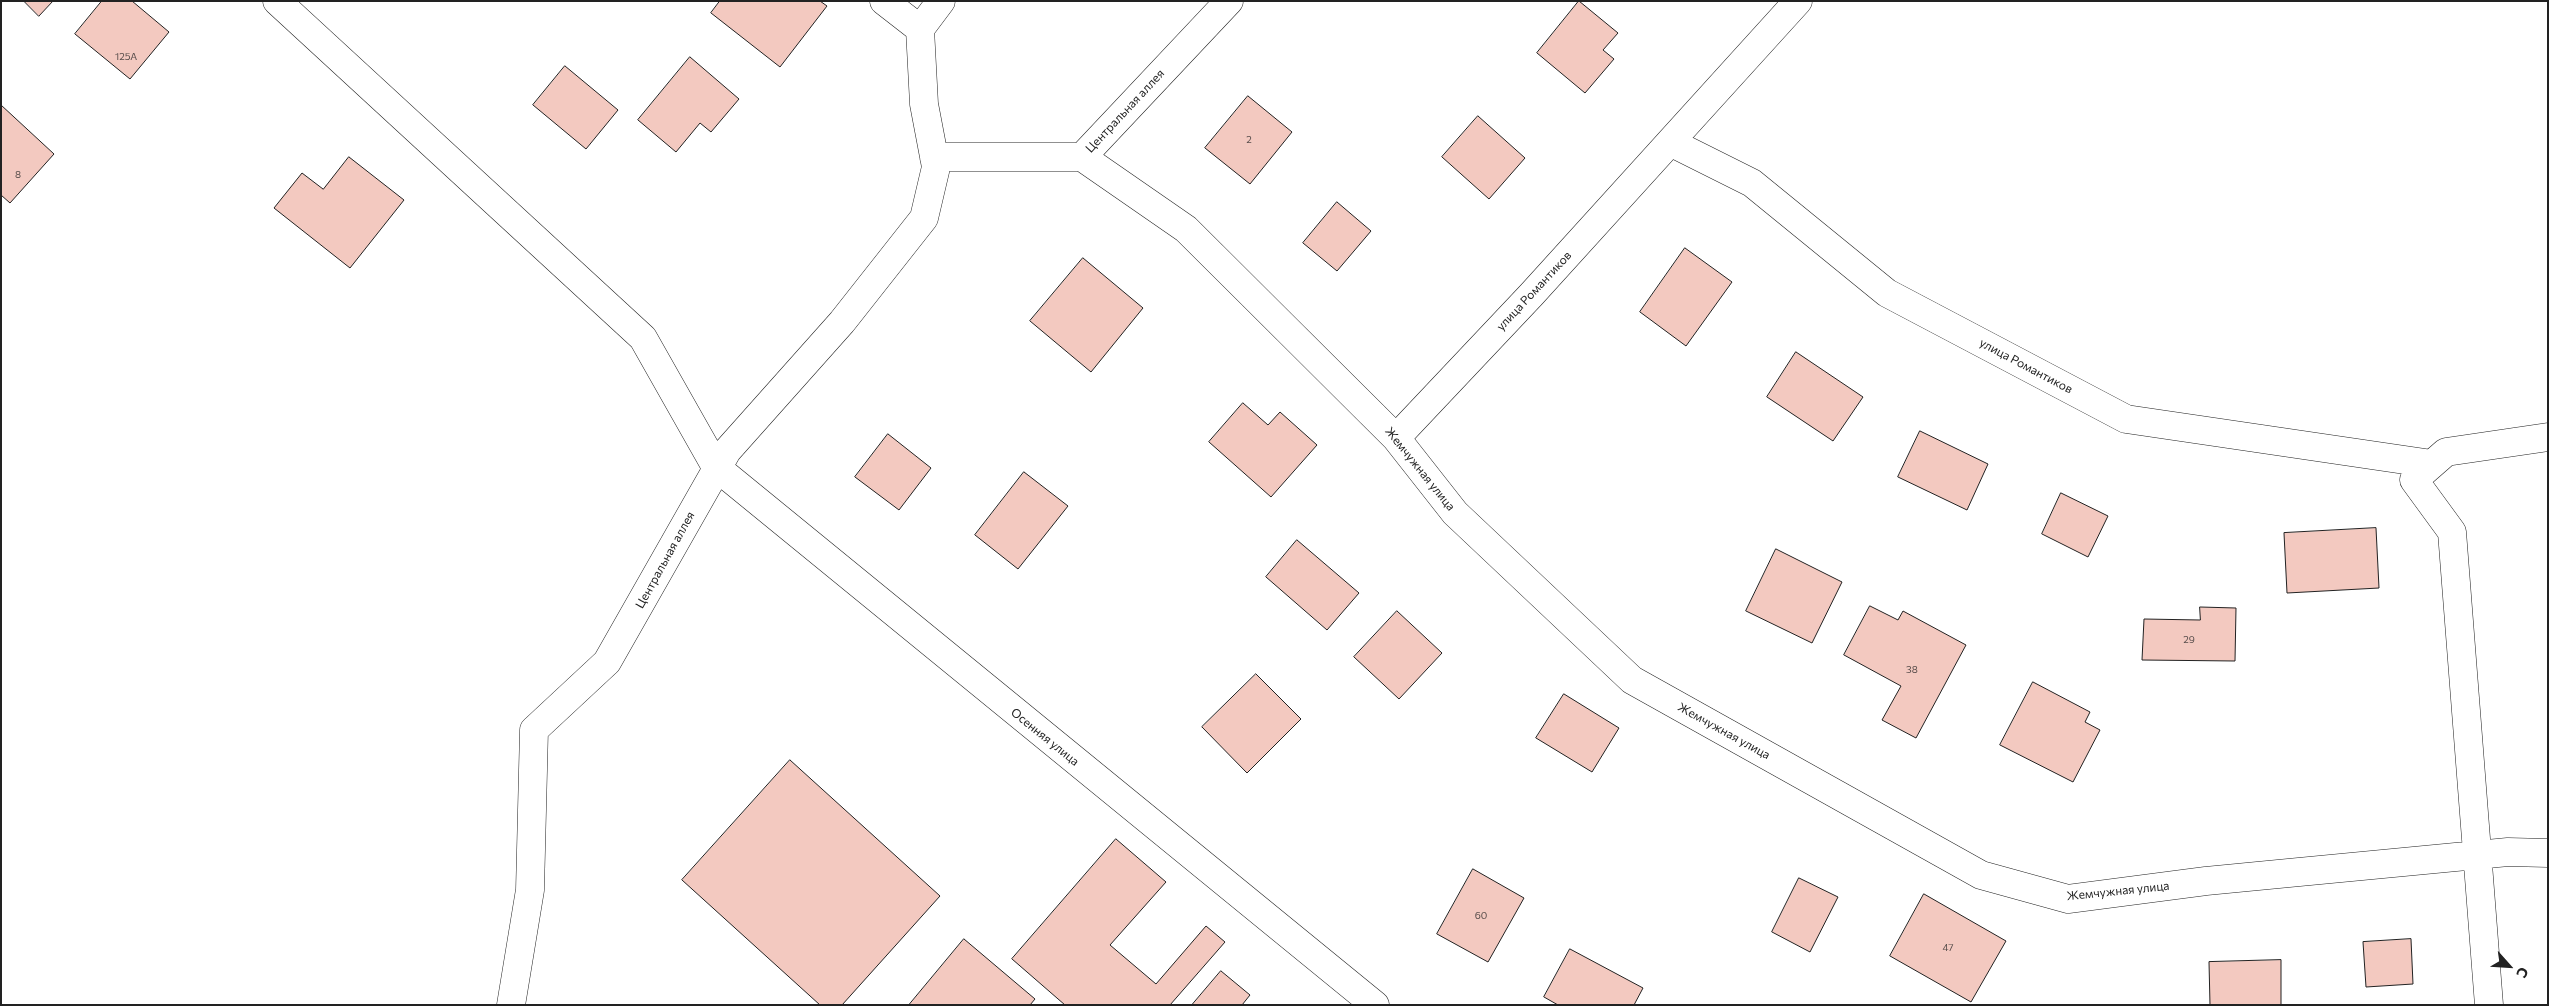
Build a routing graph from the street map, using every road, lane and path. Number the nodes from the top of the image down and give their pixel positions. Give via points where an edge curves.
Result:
1 (277, 1) edge
2 (884, 1) edge
3 (941, 1) edge
4 (1229, 1) edge
5 (1798, 1) edge
6 (920, 29) junction
7 (1670, 142) junction
8 (934, 157) junction
9 (1082, 157) junction
10 (2548, 437) edge
11 (1396, 438) junction
12 (2432, 464) junction
13 (716, 468) junction
14 (2548, 853) edge
15 (2477, 855) junction
16 (512, 1005) edge
17 (1375, 1005) edge
18 (2490, 1005) edge

1 - 13 street via 643,338
2 - 6 street
3 - 6 street
4 - 9 street, Центральная аллея
5 - 7 street, улица Романтиков
6 - 8 street, Центральная аллея via 924,104
7 - 11 street, улица Романтиков
7 - 12 street, улица Романтиков via 1752,183 1887,293 2126,419
8 - 9 street, Центральная аллея
8 - 13 street, Центральная аллея via 936,167 924,218 842,322 727,451
9 - 11 street, Жемчужная улица via 1186,229
10 - 12 street via 2446,452
11 - 15 street, Жемчужная улица via 1455,512 1632,680 1981,875 2068,899 2206,880
12 - 15 street via 2414,480 2452,532
13 - 16 street, Центральная аллея via 607,662 534,730 530,890
13 - 17 street, Осенняя улица
14 - 15 street, Жемчужная улица
15 - 18 street

